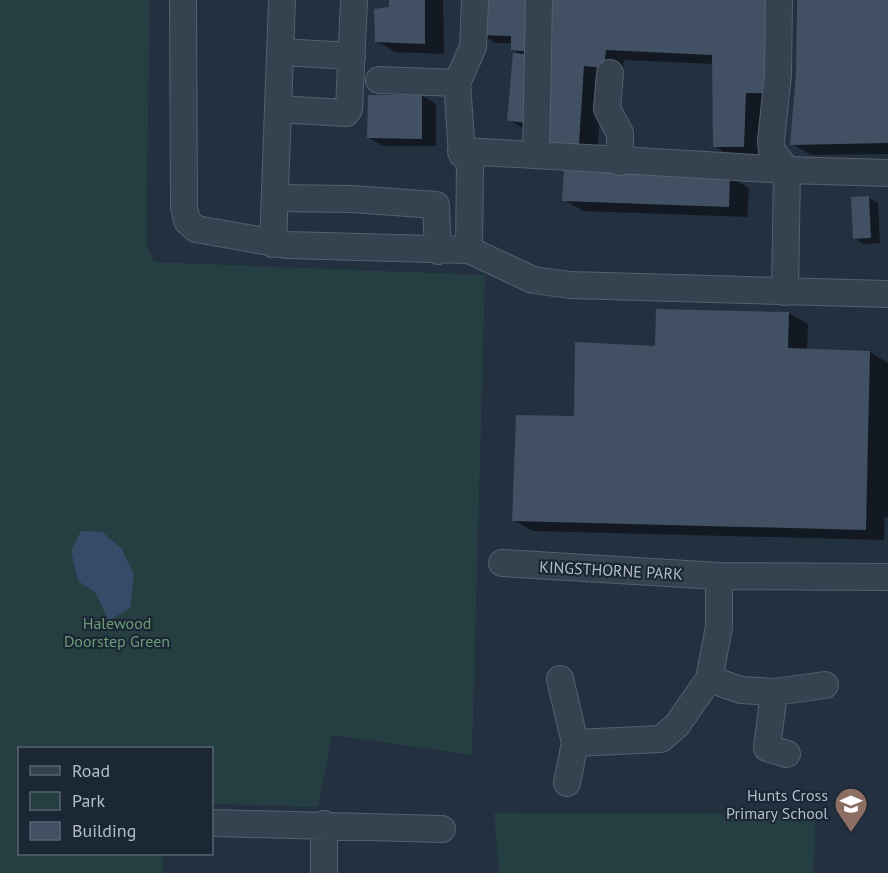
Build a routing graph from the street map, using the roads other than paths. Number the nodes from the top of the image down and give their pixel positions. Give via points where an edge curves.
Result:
1 (183, 0) edge
2 (282, 0) edge
3 (354, 0) edge
4 (475, 0) edge
5 (539, 0) edge
6 (779, 0) edge
7 (280, 52) junction
8 (352, 56) junction
9 (610, 73) dead end
10 (379, 80) dead end
11 (457, 84) junction
12 (278, 110) junction
13 (461, 153) junction
14 (536, 155) junction
15 (620, 162) junction
16 (787, 171) junction
17 (888, 173) edge
18 (276, 198) junction
19 (273, 244) junction
20 (469, 250) junction
21 (438, 251) junction
22 (785, 292) junction
23 (888, 294) edge
24 (502, 563) dead end
25 (719, 576) junction
26 (888, 577) edge
27 (560, 679) dead end
28 (709, 679) junction
29 (825, 685) dead end
30 (774, 692) junction
31 (575, 743) junction
32 (787, 754) dead end
33 (567, 783) dead end
34 (213, 823) edge
35 (324, 824) junction
36 (442, 829) dead end
37 (324, 873) edge

1 - 19 street via 184,207 188,221 204,231
2 - 7 street
3 - 8 street
4 - 11 street via 472,47
5 - 14 street
6 - 16 street via 771,141 772,151
7 - 8 street
7 - 12 street
8 - 12 street via 346,113
9 - 15 street via 607,109 620,133
10 - 11 street
11 - 13 street
12 - 18 street
13 - 14 street
13 - 20 street via 470,162
14 - 15 street
15 - 16 street
16 - 17 street
16 - 22 street
18 - 19 street
18 - 21 street via 436,205
19 - 21 street
20 - 21 street
20 - 22 street via 533,280 570,285
22 - 23 street
24 - 25 street, KINGSTHORNE PARK
25 - 26 street, KINGSTHORNE PARK
25 - 28 street via 719,627
27 - 31 street
28 - 30 street via 741,690
28 - 31 street via 677,725 661,738
29 - 30 street
30 - 32 street via 767,748
31 - 33 street
34 - 35 street
35 - 36 street
35 - 37 street

